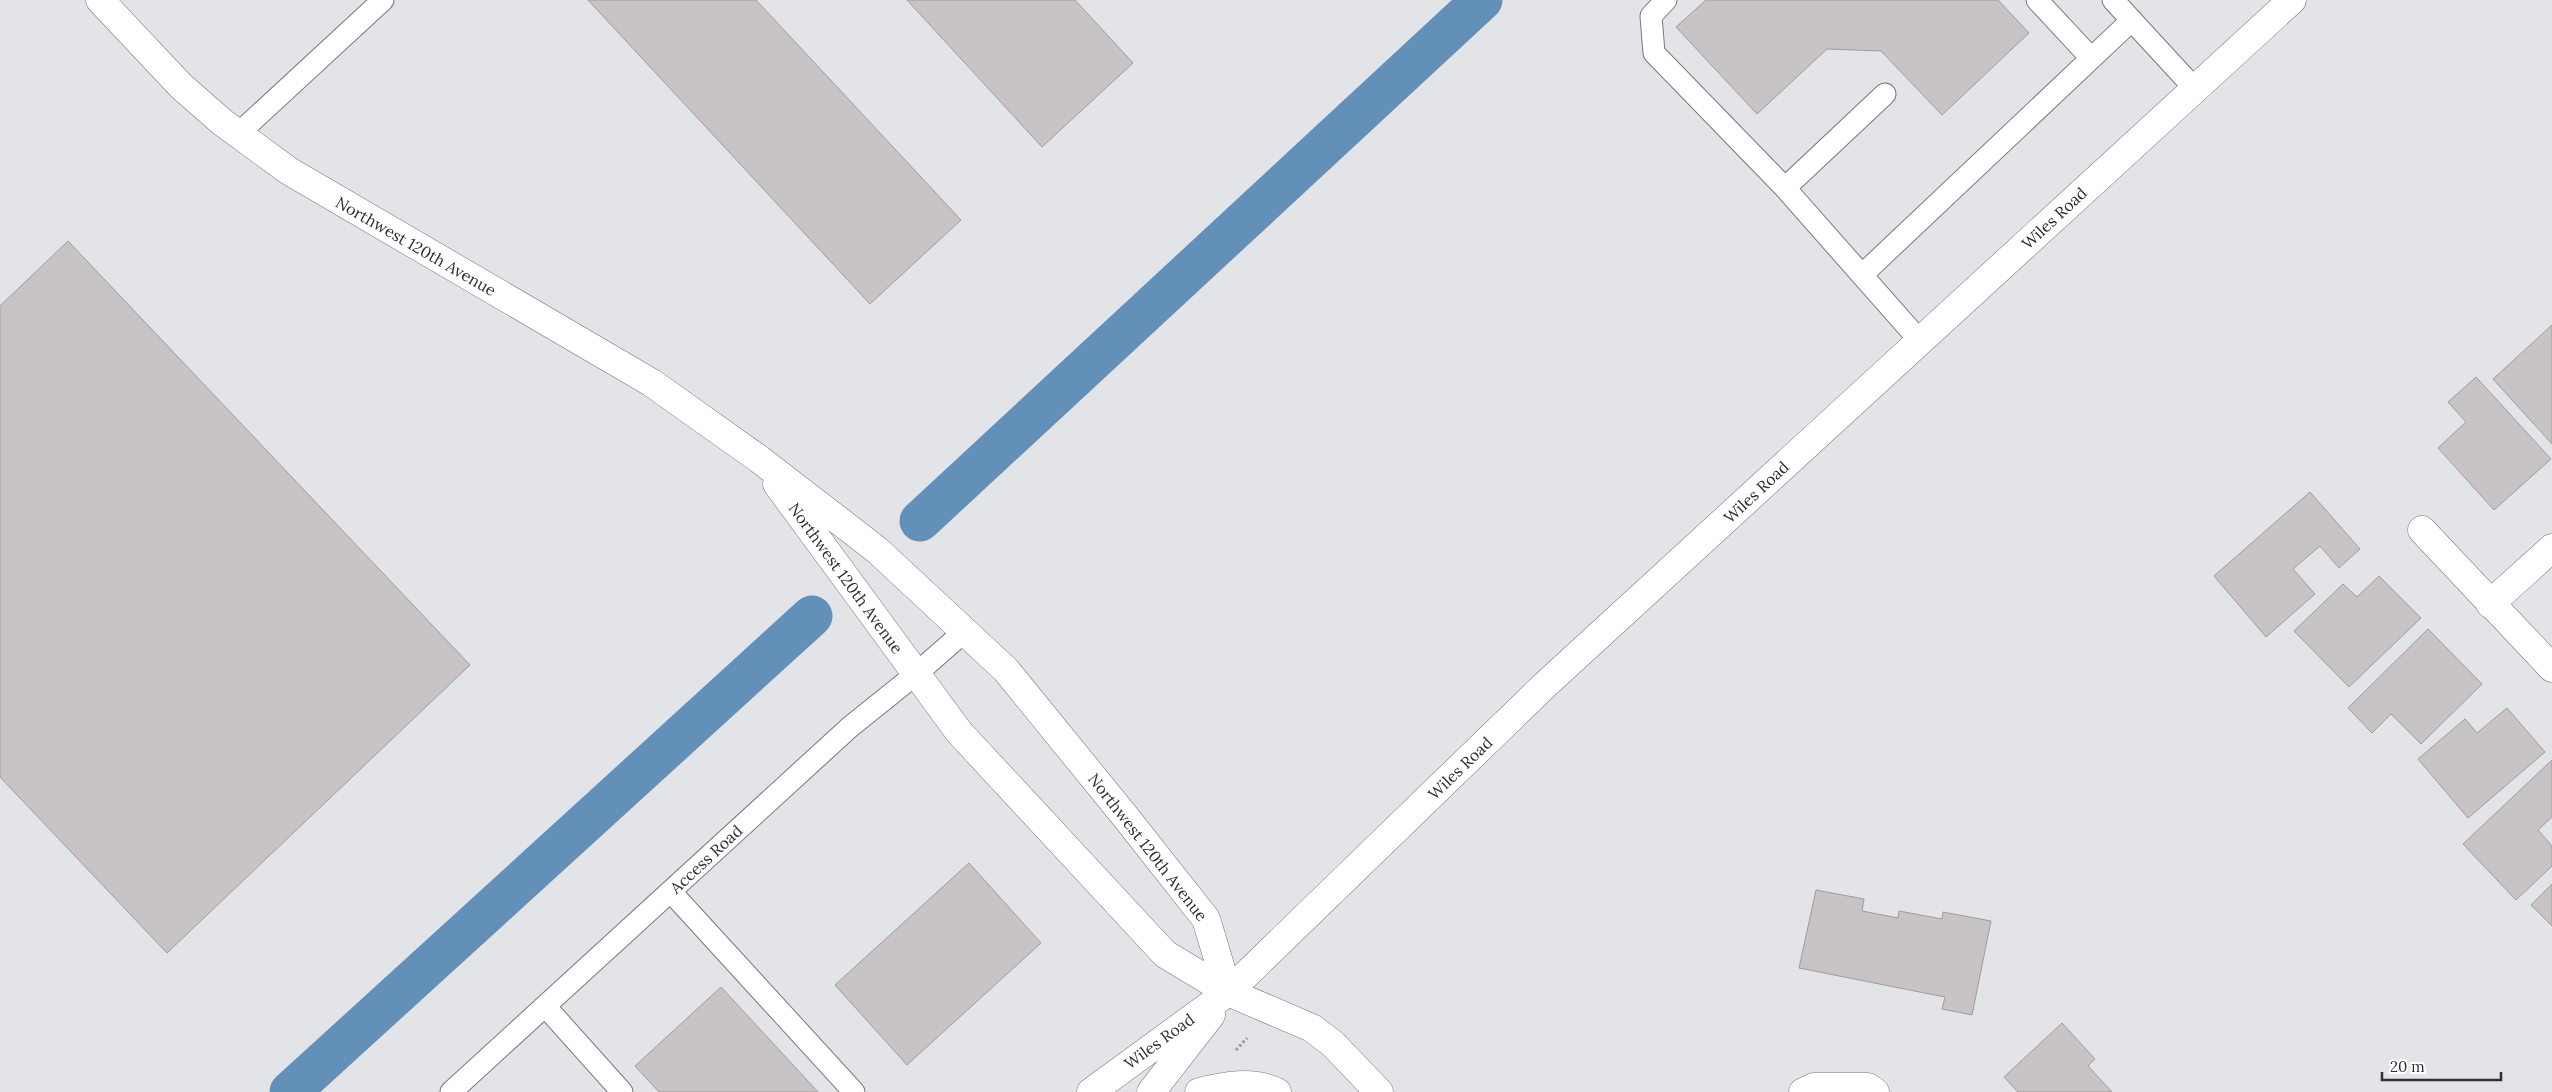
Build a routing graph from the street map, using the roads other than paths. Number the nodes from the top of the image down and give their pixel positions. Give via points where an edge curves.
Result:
1 (100, 0) edge
2 (383, 0) edge
3 (1666, 0) edge
4 (2037, 0) edge
5 (2113, 0) edge
6 (2292, 0) edge
7 (2132, 20) junction
8 (2091, 58) junction
9 (2195, 88) junction
10 (1885, 94) dead end
11 (238, 134) junction
12 (1785, 188) junction
13 (1863, 274) junction
14 (1920, 341) junction
15 (758, 459) junction
16 (2422, 530) dead end
17 (2552, 548) edge
18 (2490, 604) junction
19 (965, 631) junction
20 (2552, 668) edge
21 (916, 674) junction
22 (671, 892) junction
23 (1228, 992) junction
24 (545, 1006) junction
25 (451, 1092) edge
26 (622, 1092) edge
27 (854, 1092) edge
28 (1091, 1092) edge
29 (1151, 1092) edge
30 (1199, 1092) edge
31 (1277, 1092) edge
32 (1379, 1092) edge
33 (1803, 1092) edge
34 (1874, 1092) edge

1 - 11 street, Northwest 120th Avenue via 181,86
2 - 11 lane
3 - 12 lane via 1651,16 1654,53
4 - 8 lane
5 - 7 lane
6 - 9 street, Wiles Road
7 - 8 lane
7 - 9 lane
8 - 13 lane
9 - 14 street, Wiles Road
10 - 12 lane
11 - 15 street, Northwest 120th Avenue via 289,171 652,383
12 - 13 lane
13 - 14 lane
14 - 23 street, Wiles Road via 1545,685
15 - 19 street, Northwest 120th Avenue via 877,550
15 - 21 street, Northwest 120th Avenue
16 - 18 street
17 - 18 street
18 - 20 street
19 - 21 lane, Access Road
19 - 23 street, Northwest 120th Avenue via 1024,690 1206,919
21 - 22 lane, Access Road via 850,727
21 - 23 street, Northwest 120th Avenue via 959,732 1165,954
22 - 24 lane, Access Road
22 - 27 lane
23 - 28 street, Wiles Road
23 - 29 street, Wiles Road
23 - 32 street via 1312,1028 1333,1044
24 - 25 lane, Access Road
24 - 26 lane
30 - 31 street via 1250,1085
33 - 34 street via 1814,1088 1868,1087

